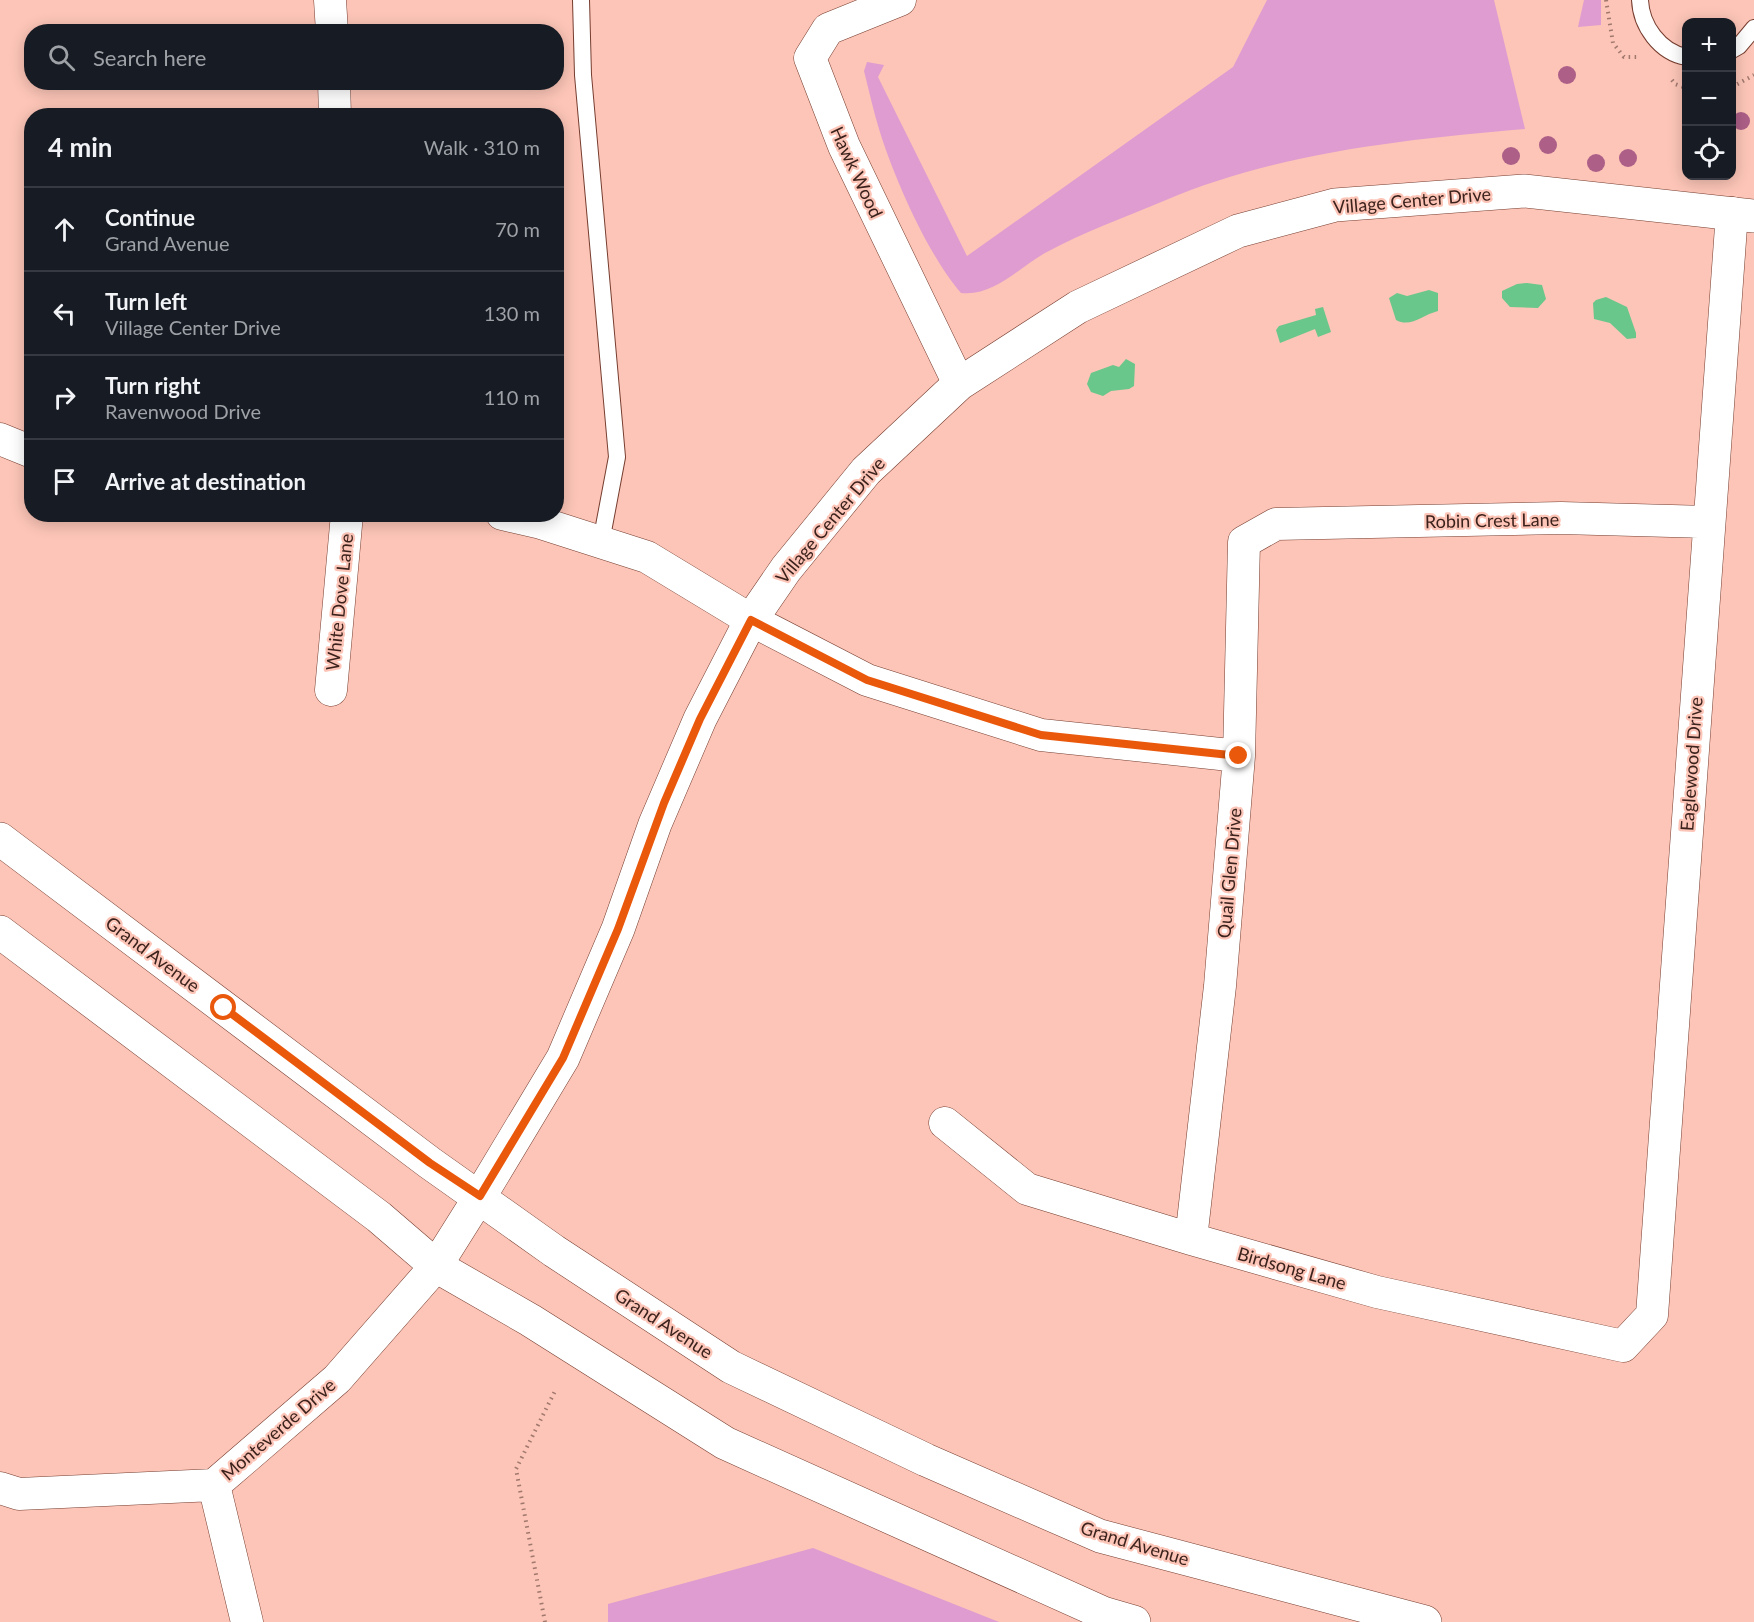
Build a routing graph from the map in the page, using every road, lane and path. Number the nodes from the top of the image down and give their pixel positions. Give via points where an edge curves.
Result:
1 (330, 0) edge
2 (581, 0) edge
3 (900, 0) edge
4 (1640, 0) edge
5 (332, 24) edge
6 (1754, 28) edge
7 (1736, 48) edge
8 (1682, 55) edge
9 (1754, 75) edge
10 (1736, 84) edge
11 (334, 90) edge
12 (335, 108) edge
13 (1743, 215) edge
14 (959, 384) junction
15 (0, 439) edge
16 (24, 449) edge
17 (346, 522) edge
18 (537, 522) edge
19 (1708, 522) junction
20 (1276, 524) joint
21 (601, 542) junction
22 (751, 620) junction
23 (330, 690) dead end
24 (1239, 756) junction
25 (0, 839) edge
26 (0, 932) edge
27 (945, 1123) dead end
28 (480, 1196) junction
29 (1191, 1239) junction
30 (436, 1266) junction
31 (1652, 1315) joint
32 (555, 1391) dead end
33 (214, 1485) junction
34 (0, 1488) edge
35 (247, 1622) edge
36 (545, 1622) edge
37 (1134, 1622) edge
38 (1425, 1622) edge

1 - 5 street
2 - 21 lane via 583,75 617,457
3 - 14 street, Hawk Wood via 828,30 810,58 844,146
4 - 8 lane via 1640,10 1655,38
6 - 7 lane
9 - 10 path
11 - 12 street
13 - 14 main road, Village Center Drive via 1524,191 1335,205 1238,231 1206,246 1078,307
13 - 19 street, Eaglewood Drive
14 - 22 main road, Village Center Drive via 866,471 786,569
15 - 16 street
17 - 23 street, White Dove Lane
18 - 21 street
19 - 20 street, Robin Crest Lane via 1561,518
19 - 31 street, Eaglewood Drive
20 - 24 street, Quail Glen Drive via 1244,542
21 - 22 street via 647,557
22 - 24 street via 867,680 1041,735
22 - 28 main road, Village Center Drive via 700,719 563,1058
24 - 29 street, Quail Glen Drive via 1220,986
25 - 28 main road, Grand Avenue via 430,1163
26 - 30 main road via 379,1217
27 - 29 street, Birdsong Lane via 1027,1189
28 - 30 street, Village Center Drive
28 - 38 main road, Grand Avenue via 554,1251 731,1367 926,1460 1100,1536
29 - 31 street, Birdsong Lane via 1377,1292 1623,1346
30 - 33 street, Monteverde Drive via 337,1379
30 - 37 main road via 530,1320 725,1443 1102,1613
32 - 36 path via 516,1469
33 - 34 street, Monteverde Drive via 19,1494
33 - 35 street

